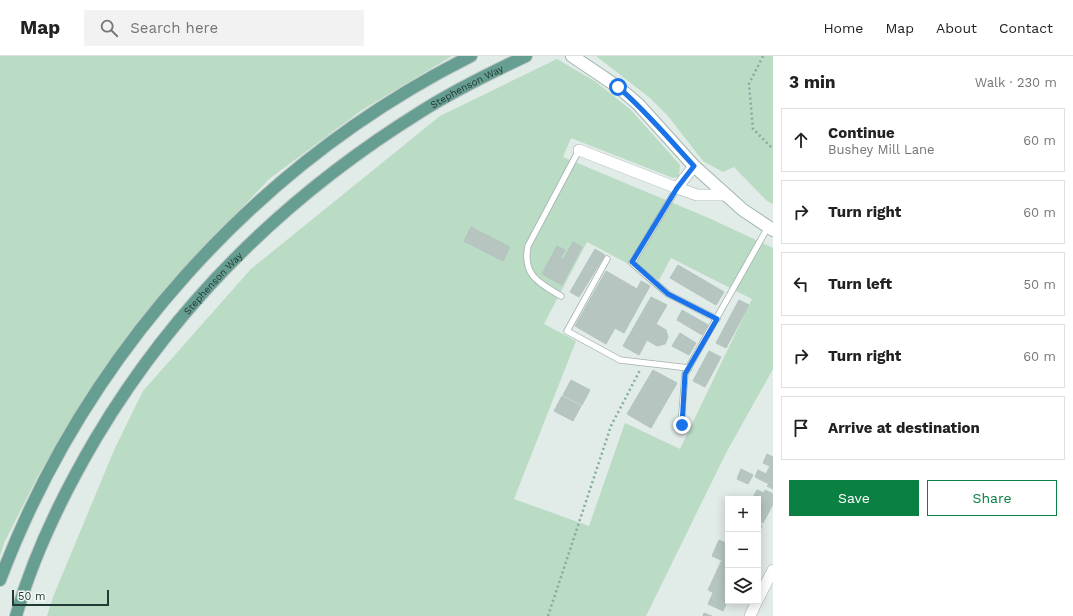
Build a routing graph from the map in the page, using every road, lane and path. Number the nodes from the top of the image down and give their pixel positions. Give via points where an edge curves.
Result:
1 (471, 56) edge
2 (526, 56) edge
3 (572, 56) edge
4 (763, 56) edge
5 (773, 149) edge
6 (579, 150) joint
7 (694, 166) junction
8 (677, 188) junction
9 (725, 195) junction
10 (770, 228) edge
11 (607, 260) dead end
12 (561, 296) dead end
13 (717, 319) junction
14 (644, 363) junction
15 (689, 368) junction
16 (682, 425) dead end
17 (773, 570) edge
18 (0, 580) edge
19 (761, 594) edge
20 (756, 604) edge
21 (16, 616) edge
22 (548, 616) edge
23 (750, 616) edge

1 - 18 main road via 411,89 299,167 266,194 184,276 134,338 92,398 50,470
2 - 21 main road, Stephenson Way via 423,110 342,164 284,211 209,284 151,355 124,393 73,478 38,551
3 - 7 street via 638,104
4 - 5 path via 749,84 753,129
6 - 8 street
6 - 12 lane via 528,246 525,257 531,275
7 - 8 street
7 - 9 street
8 - 9 street via 697,195
8 - 13 lane via 632,262 668,294
9 - 10 street
10 - 13 lane
11 - 14 lane via 566,331 620,360
13 - 15 lane
14 - 15 lane
14 - 22 path via 611,426
15 - 16 lane via 685,374
17 - 19 street
20 - 23 street

